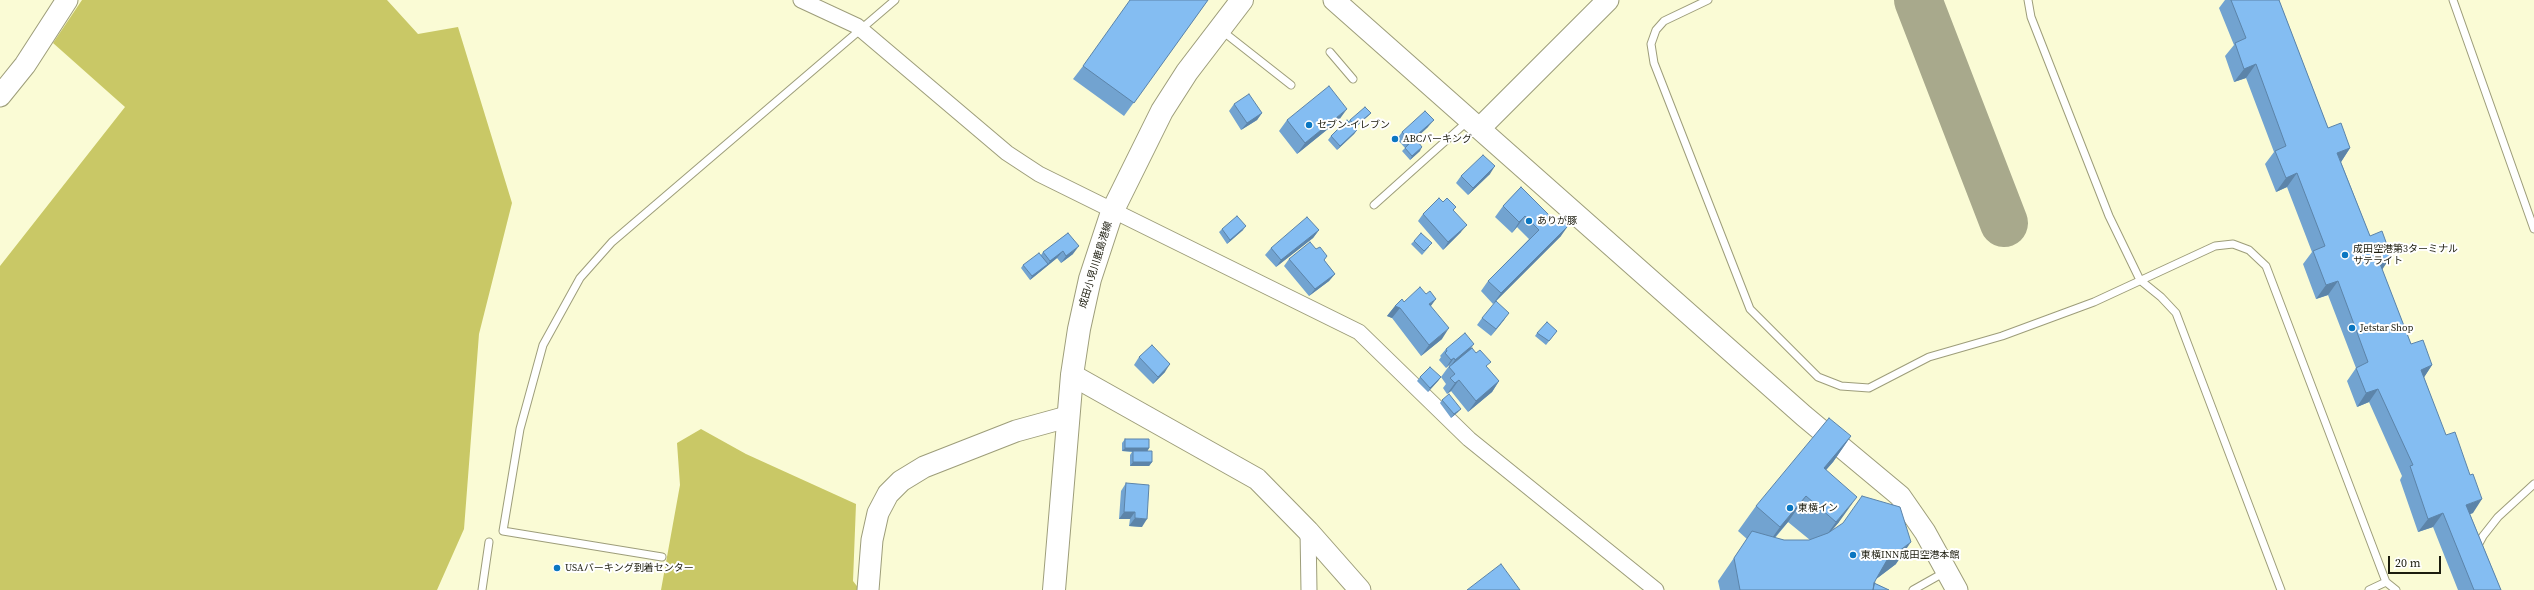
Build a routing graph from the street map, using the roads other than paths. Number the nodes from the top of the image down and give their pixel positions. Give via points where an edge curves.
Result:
1 (67, 0) edge
2 (801, 0) edge
3 (895, 0) edge
4 (1242, 0) edge
5 (1334, 0) edge
6 (1608, 0) edge
7 (1707, 0) edge
8 (2028, 0) edge
9 (2453, 0) edge
10 (860, 29) junction
11 (1219, 29) junction
12 (1330, 52) dead end
13 (1353, 79) dead end
14 (1291, 85) dead end
15 (0, 96) edge
16 (1475, 123) junction
17 (1374, 205) dead end
18 (1112, 212) junction
19 (2534, 229) edge
20 (2140, 280) junction
21 (1072, 375) junction
22 (1068, 417) junction
23 (2534, 484) edge
24 (1308, 531) junction
25 (489, 542) dead end
26 (2473, 556) edge
27 (662, 557) dead end
28 (1947, 571) junction
29 (2386, 582) junction
30 (482, 590) edge
31 (868, 590) edge
32 (1054, 590) edge
33 (1308, 590) edge
34 (1360, 590) edge
35 (1656, 590) edge
36 (1914, 590) edge
37 (1957, 590) edge
38 (2281, 590) edge
39 (2369, 590) edge
40 (2396, 590) edge

1 - 15 street via 25,65
2 - 10 street
3 - 10 lane
4 - 11 main road, 成田小見川鹿島港線
5 - 16 street via 1386,49
6 - 16 street
7 - 20 lane via 1664,21 1656,30 1651,44 1654,63 1750,309 1818,377 1841,386 1869,388 1929,357 2002,336 2094,302
8 - 20 lane via 2031,17 2109,216
9 - 19 lane
10 - 18 street via 1007,153 1039,174
10 - 27 lane via 612,242 580,278 543,345 520,430 503,531
11 - 14 lane
11 - 18 main road, 成田小見川鹿島港線 via 1186,72 1162,111
12 - 13 lane
16 - 17 lane
16 - 28 street via 1804,416 1900,496 1925,532
18 - 21 main road, 成田小見川鹿島港線 via 1090,279 1078,329
18 - 35 street via 1359,332 1469,439
20 - 29 lane via 2215,246 2232,244 2249,250 2260,258 2266,266
20 - 38 lane via 2176,313
21 - 22 main road, 成田小見川鹿島港線
21 - 24 street via 1257,478
22 - 31 street via 1016,430 924,467 901,481 888,494 878,513 872,540
22 - 32 main road, 成田小見川鹿島港線
23 - 26 lane via 2498,517 2483,536
24 - 33 street
24 - 34 street
25 - 30 lane
28 - 36 lane
28 - 37 street
29 - 39 lane
29 - 40 lane

